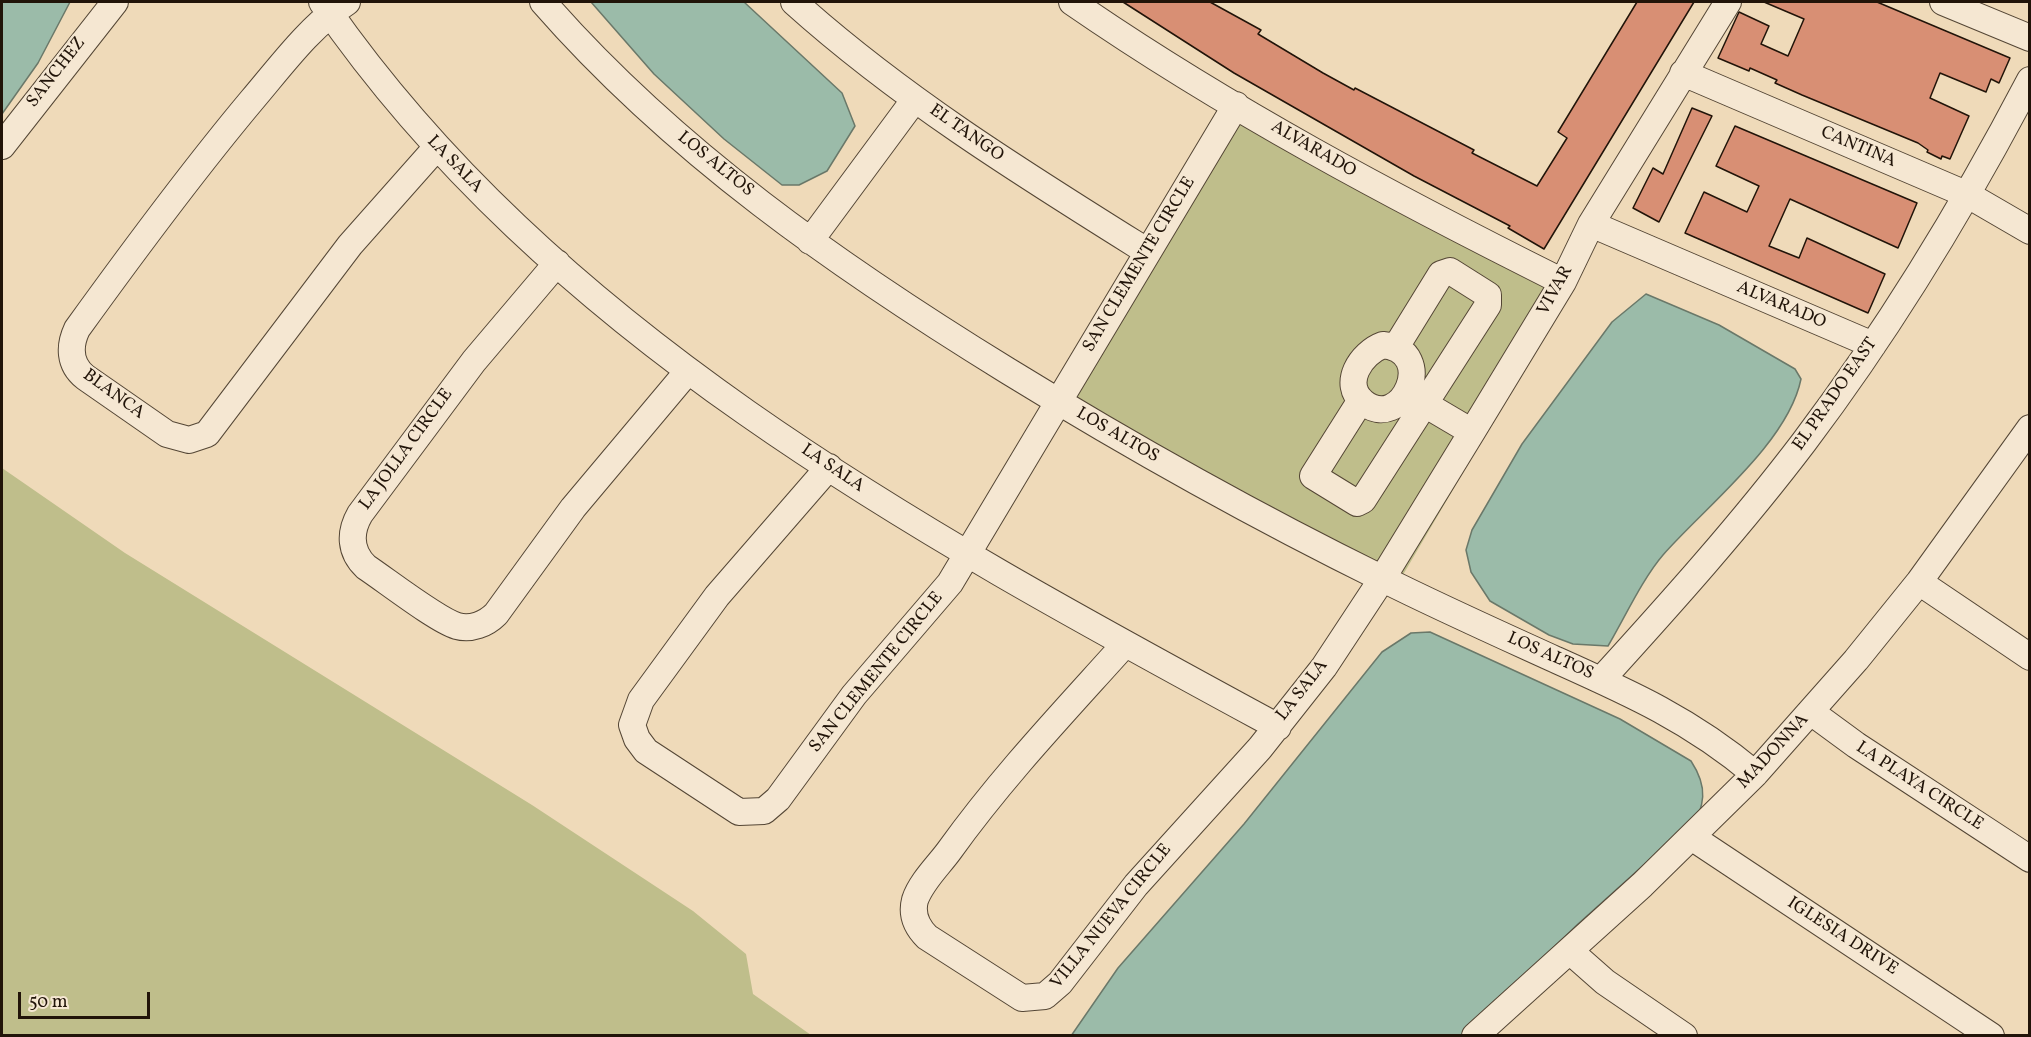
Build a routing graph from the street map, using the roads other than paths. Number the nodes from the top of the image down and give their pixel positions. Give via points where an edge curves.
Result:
1 (115, 2) edge
2 (543, 2) edge
3 (794, 2) edge
4 (1072, 2) edge
5 (1728, 2) edge
6 (1943, 2) edge
7 (333, 5) edge
8 (2030, 38) edge
9 (1683, 73) junction
10 (2030, 80) edge
11 (915, 99) junction
12 (1236, 105) junction
13 (2, 146) edge
14 (436, 148) junction
15 (1968, 195) junction
16 (1591, 224) junction
17 (2030, 231) edge
18 (810, 241) junction
19 (1148, 252) junction
20 (557, 263) junction
21 (1563, 282) junction
22 (1873, 345) junction
23 (1396, 347) junction
24 (688, 371) junction
25 (1416, 399) junction
26 (1361, 400) junction
27 (1058, 402) junction
28 (1472, 432) junction
29 (2025, 444) edge
30 (829, 467) junction
31 (968, 553) junction
32 (1382, 579) junction
33 (1919, 582) junction
34 (1125, 644) junction
35 (2030, 657) edge
36 (1601, 680) junction
37 (1811, 712) junction
38 (1278, 727) junction
39 (1755, 774) junction
40 (1693, 838) junction
41 (2030, 859) edge
42 (1571, 952) junction
43 (1475, 1035) edge
44 (1684, 1035) edge
45 (1991, 1035) edge

1 - 13 street, SANCHEZ
2 - 18 street, LOS ALTOS via 651,112
3 - 11 street, EL TANGO
4 - 12 street, ALVARADO
5 - 9 street, VIVAR
6 - 8 street
7 - 14 street, LA SALA via 393,99
7 - 14 street, BLANCA via 199,164 78,329 71,355 79,373 167,434 189,440 207,434 321,281
9 - 15 street, CANTINA
9 - 16 street, VIVAR
10 - 15 street, EL PRADO EAST
11 - 18 street
11 - 19 street, EL TANGO via 1012,167
12 - 19 street, SAN CLEMENTE CIRCLE
12 - 21 street, ALVARADO via 1390,194
14 - 20 street, LA SALA
15 - 17 street, CANTINA
15 - 22 street, EL PRADO EAST
16 - 21 street, VIVAR
16 - 22 street, ALVARADO
18 - 27 street, LOS ALTOS via 902,305
19 - 27 street, SAN CLEMENTE CIRCLE
20 - 24 street, LA SALA
20 - 24 street, LA JOLLA CIRCLE via 446,397 360,514 352,541 356,555 366,567 449,623 470,627 487,622 600,474
21 - 28 street, VIVAR
22 - 36 street, EL PRADO EAST via 1755,504
23 - 25 street via 1406,355
23 - 25 street via 1441,274 1450,271 1488,295 1488,305
23 - 26 street via 1383,345 1370,350 1353,376 1352,385
24 - 30 street, LA SALA
25 - 26 street via 1381,409
25 - 26 street via 1364,500 1357,503 1312,476
25 - 28 street
27 - 31 street, SAN CLEMENTE CIRCLE
27 - 32 street, LOS ALTOS via 1211,490
28 - 32 street, VIVAR
29 - 33 street, MADONNA
30 - 31 street, LA SALA
30 - 31 street, SAN CLEMENTE CIRCLE via 717,596 635,711 633,732 641,746 732,809 757,813 778,799 854,695 941,595
31 - 34 street, LA SALA
32 - 36 street, LOS ALTOS
32 - 38 street, LA SALA
33 - 35 street
33 - 37 street, MADONNA
34 - 38 street, LA SALA
34 - 38 street, VILLA NUEVA CIRCLE via 964,829 915,902 917,924 927,938 1012,994 1038,999 1055,989 1136,885
36 - 39 street, LOS ALTOS via 1690,725
37 - 39 street, MADONNA
37 - 41 street, LA PLAYA CIRCLE
39 - 40 street, MADONNA
40 - 42 street, MADONNA
40 - 45 street, IGLESIA DRIVE
42 - 43 street, MADONNA
42 - 44 street via 1605,982

